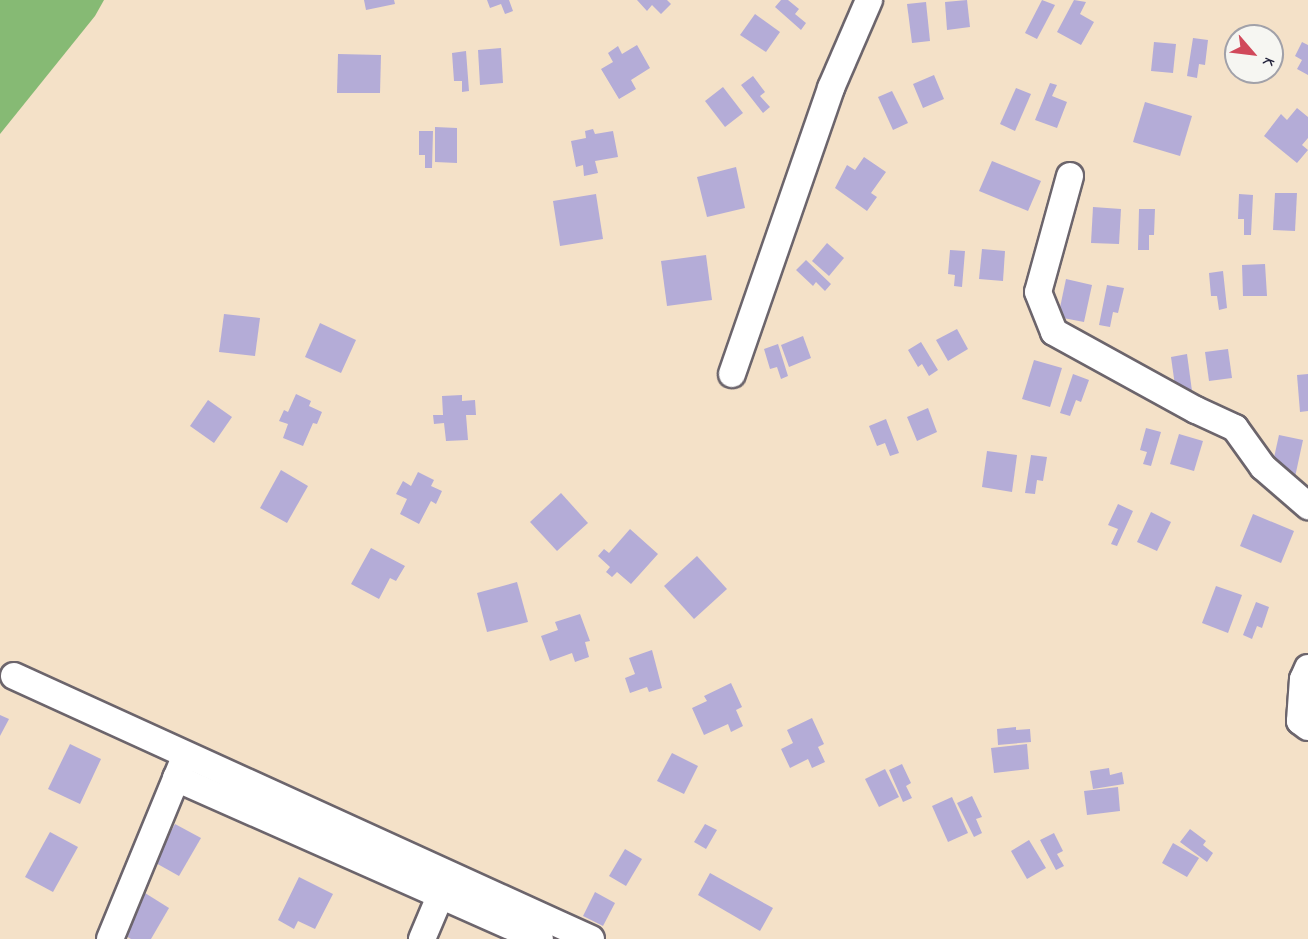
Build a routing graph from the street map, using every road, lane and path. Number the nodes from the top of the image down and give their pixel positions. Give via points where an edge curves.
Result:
1 (869, 0) edge
2 (1070, 176) dead end
3 (732, 374) dead end
4 (1308, 506) edge
5 (1308, 668) edge
6 (14, 676) dead end
7 (1308, 727) edge
8 (181, 767) junction
9 (441, 894) junction
10 (110, 939) edge
11 (422, 939) edge
12 (540, 939) edge
13 (591, 939) edge

1 - 3 street via 831,88
2 - 4 street via 1038,292 1054,332 1234,428 1263,468
5 - 7 street via 1303,680 1300,721
6 - 8 street
8 - 9 street
8 - 10 street
8 - 13 street
9 - 11 street
9 - 12 street

